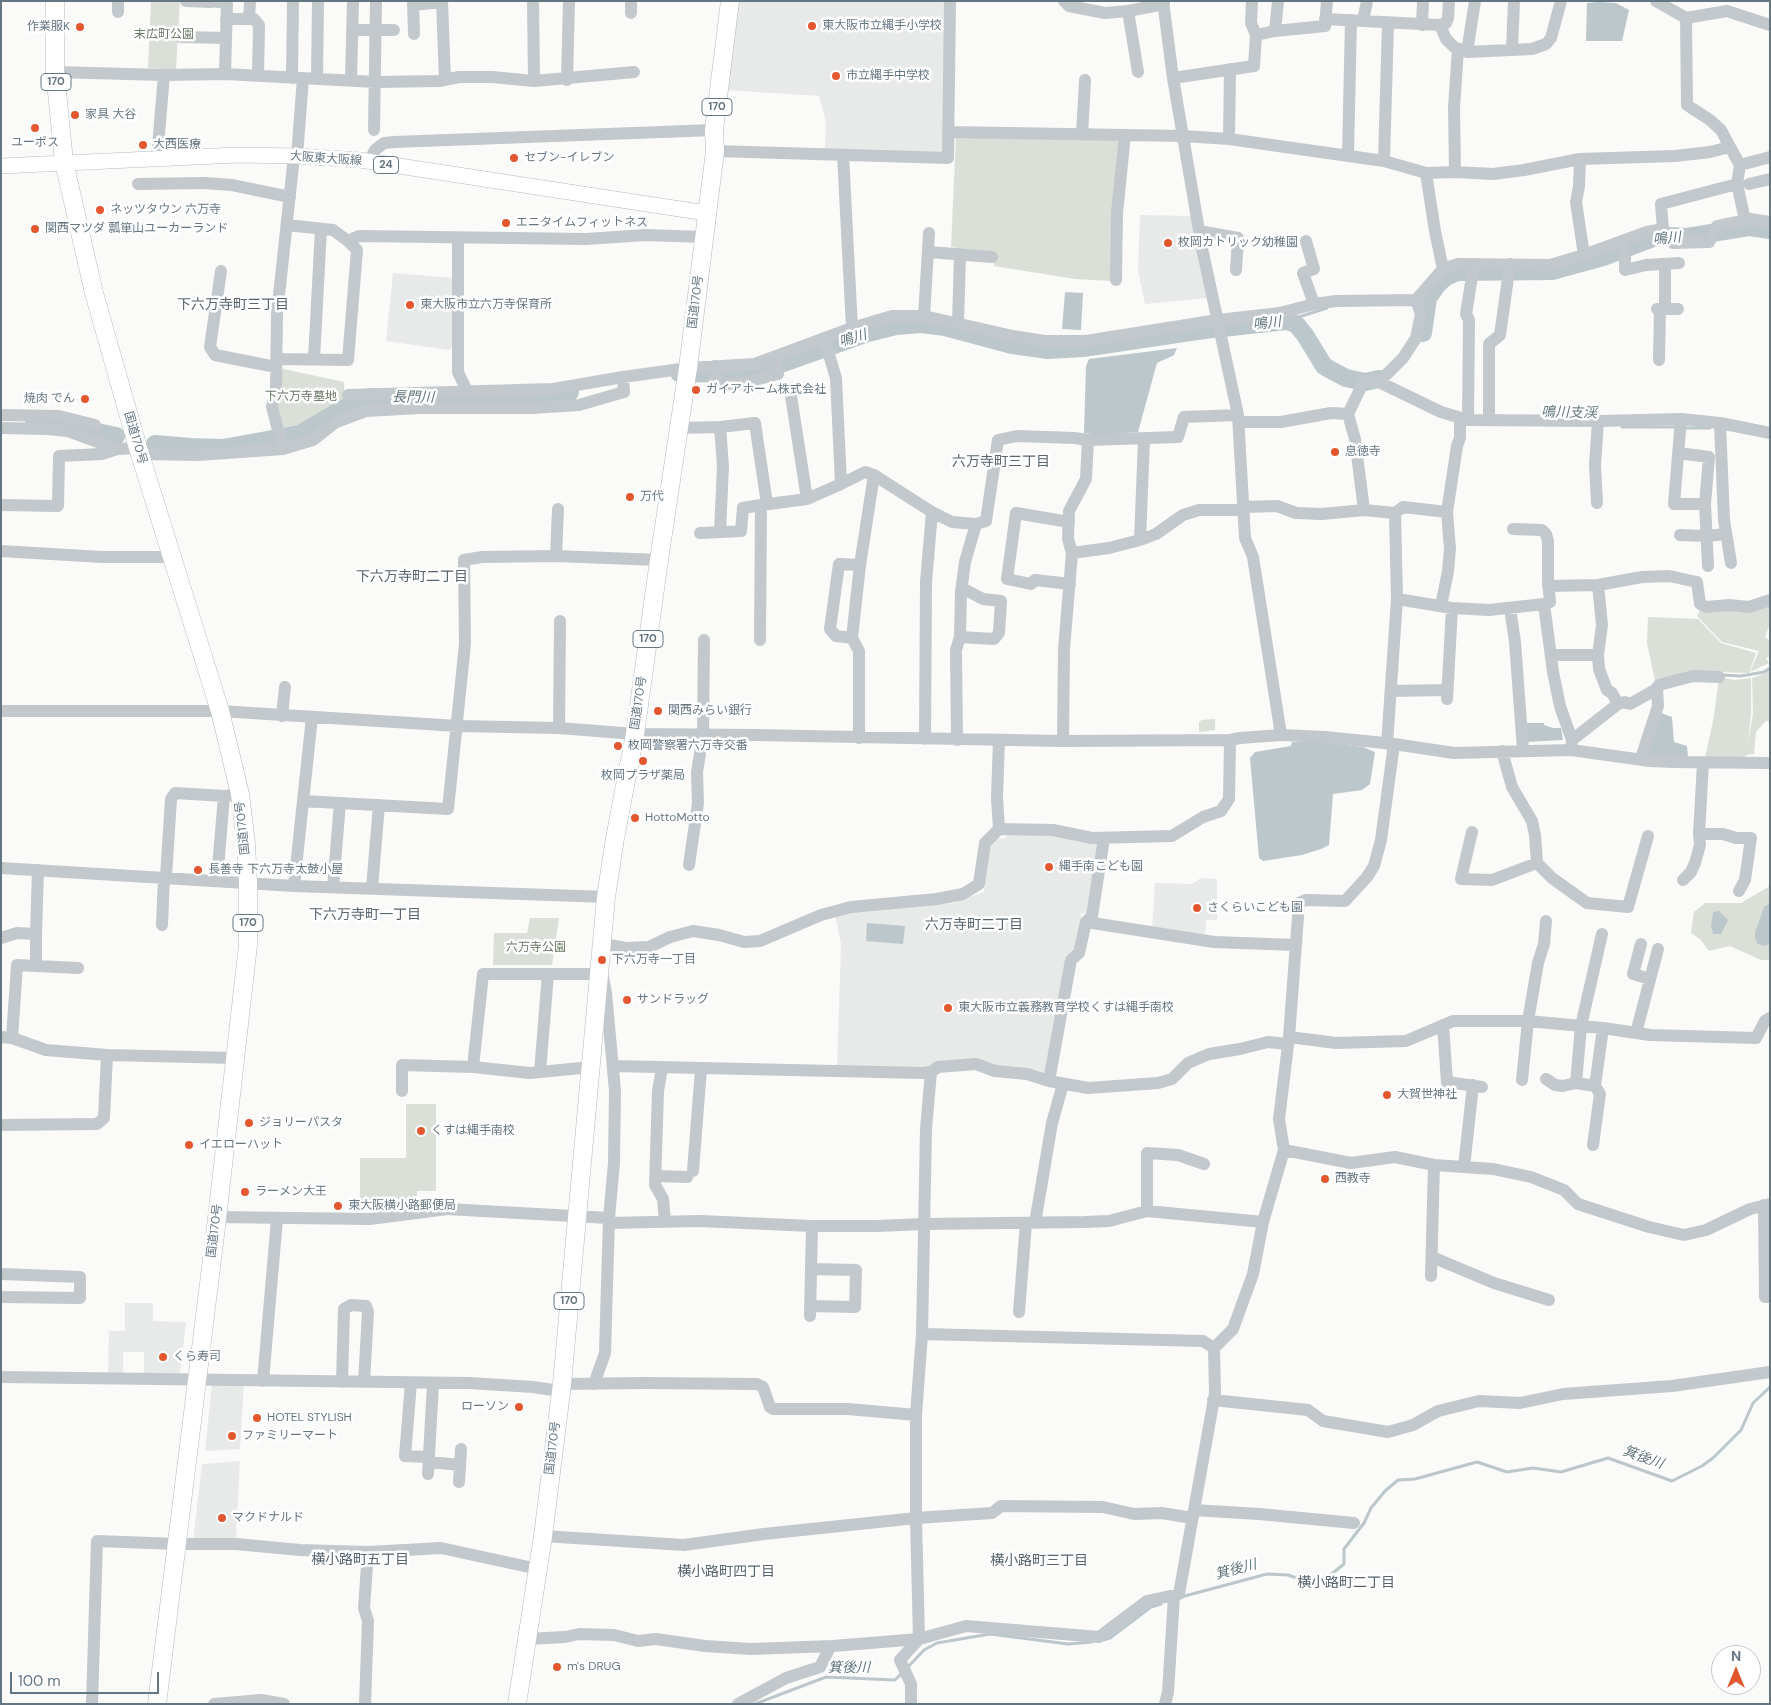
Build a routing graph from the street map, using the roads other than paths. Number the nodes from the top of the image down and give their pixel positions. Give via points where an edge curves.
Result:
1 (55, 1) edge
2 (186, 1) edge
3 (250, 1) edge
4 (292, 1) edge
5 (318, 1) edge
6 (353, 1) edge
7 (376, 1) edge
8 (534, 1) edge
9 (569, 1) edge
10 (730, 1) edge
11 (950, 1) edge
12 (1064, 1) edge
13 (1252, 1) edge
14 (1278, 1) edge
15 (1326, 1) edge
16 (1367, 1) edge
17 (1423, 1) edge
18 (1450, 1) edge
19 (1475, 1) edge
20 (1514, 1) edge
21 (1561, 1) edge
22 (1656, 1) edge
23 (211, 2) edge
24 (442, 2) edge
25 (413, 3) edge
26 (1163, 3) edge
27 (1128, 11) junction
28 (1325, 18) junction
29 (1686, 18) junction
30 (226, 19) junction
31 (249, 19) junction
32 (1357, 21) junction
33 (1388, 23) junction
34 (1770, 24) edge
35 (1422, 25) junction
36 (1440, 25) junction
37 (352, 30) junction
38 (376, 30) junction
39 (394, 30) dead end
40 (1275, 31) junction
41 (414, 34) dead end
42 (1256, 35) junction
43 (181, 37) dead end
44 (226, 38) junction
45 (1462, 50) junction
46 (1512, 50) junction
47 (1230, 68) junction
48 (55, 72) junction
49 (634, 72) dead end
50 (1138, 72) dead end
51 (225, 74) junction
52 (164, 75) junction
53 (258, 76) junction
54 (297, 78) junction
55 (1173, 78) junction
56 (317, 79) junction
57 (351, 80) junction
58 (444, 80) junction
59 (568, 80) junction
60 (1085, 80) dead end
61 (376, 82) junction
62 (534, 82) junction
63 (374, 130) dead end
64 (714, 130) junction
65 (948, 132) junction
66 (1082, 135) junction
67 (1125, 135) junction
68 (1183, 136) junction
69 (1229, 139) junction
70 (1730, 147) junction
71 (714, 151) junction
72 (843, 155) junction
73 (1348, 155) junction
74 (295, 156) junction
75 (1770, 157) edge
76 (157, 158) junction
77 (1580, 159) junction
78 (1384, 160) junction
79 (64, 162) junction
80 (369, 162) junction
81 (1740, 165) junction
82 (1, 166) edge
83 (1455, 172) junction
84 (1426, 173) junction
85 (1770, 179) edge
86 (138, 184) dead end
87 (1743, 184) junction
88 (290, 197) junction
89 (706, 212) junction
90 (1745, 220) junction
91 (1770, 222) edge
92 (287, 225) junction
93 (321, 229) junction
94 (1663, 229) junction
95 (1199, 231) junction
96 (929, 233) dead end
97 (704, 237) junction
98 (458, 238) junction
99 (348, 241) junction
100 (1306, 241) dead end
101 (1622, 246) junction
102 (929, 252) junction
103 (960, 254) junction
104 (1584, 255) junction
105 (992, 257) dead end
106 (1679, 263) dead end
107 (1665, 264) junction
108 (1509, 268) junction
109 (1443, 269) junction
110 (1473, 269) junction
111 (1236, 270) dead end
112 (221, 271) dead end
113 (1116, 280) dead end
114 (1417, 303) junction
115 (1314, 304) junction
116 (924, 316) junction
117 (958, 323) junction
118 (1219, 324) junction
119 (852, 328) junction
120 (824, 338) junction
121 (774, 357) junction
122 (314, 360) junction
123 (1659, 360) dead end
124 (276, 363) junction
125 (715, 366) junction
126 (687, 373) junction
127 (623, 377) junction
128 (1381, 380) junction
129 (467, 391) junction
130 (348, 395) dead end
131 (791, 396) dead end
132 (1348, 414) junction
133 (1, 415) edge
134 (1238, 418) junction
135 (1489, 420) junction
136 (1681, 420) junction
137 (1462, 421) junction
138 (95, 425) dead end
139 (1597, 425) junction
140 (720, 427) junction
141 (1720, 427) junction
142 (1, 428) edge
143 (678, 428) junction
144 (1770, 433) edge
145 (1144, 438) junction
146 (1088, 440) junction
147 (117, 449) junction
148 (283, 449) junction
149 (139, 451) junction
150 (1678, 453) junction
151 (874, 475) junction
152 (841, 484) junction
153 (807, 499) junction
154 (1597, 503) dead end
155 (764, 504) junction
156 (1705, 504) junction
157 (1, 505) edge
158 (558, 509) dead end
159 (1243, 509) junction
160 (1364, 510) junction
161 (932, 512) junction
162 (1447, 512) junction
163 (1395, 513) junction
164 (1069, 522) junction
165 (976, 524) junction
166 (1513, 529) dead end
167 (720, 532) junction
168 (700, 533) dead end
169 (1725, 534) junction
170 (1680, 535) dead end
171 (1706, 536) junction
172 (1140, 540) junction
173 (1, 551) edge
174 (1072, 553) junction
175 (556, 556) junction
176 (173, 557) junction
177 (659, 560) junction
178 (1731, 563) dead end
179 (860, 565) junction
180 (1708, 566) dead end
181 (1070, 584) junction
182 (1598, 585) junction
183 (1548, 586) junction
184 (962, 588) junction
185 (1397, 599) junction
186 (1770, 600) edge
187 (1544, 604) junction
188 (1446, 607) junction
189 (1510, 608) junction
190 (560, 621) dead end
191 (960, 637) junction
192 (852, 638) junction
193 (704, 640) dead end
194 (760, 640) dead end
195 (1551, 655) junction
196 (1598, 655) junction
197 (1719, 677) dead end
198 (285, 687) dead end
199 (1657, 688) junction
200 (1391, 691) junction
201 (1618, 704) junction
202 (1, 711) edge
203 (220, 711) junction
204 (282, 716) junction
205 (312, 717) junction
206 (458, 726) junction
207 (559, 728) junction
208 (635, 734) junction
209 (703, 735) junction
210 (1281, 735) junction
211 (858, 738) junction
212 (925, 739) junction
213 (957, 740) junction
214 (999, 740) junction
215 (1230, 740) junction
216 (1063, 741) junction
217 (1391, 744) junction
218 (1571, 745) junction
219 (1522, 750) junction
220 (1502, 751) junction
221 (1641, 758) junction
222 (1703, 762) junction
223 (1770, 763) edge
224 (232, 795) junction
225 (303, 802) junction
226 (340, 803) junction
227 (379, 806) junction
228 (999, 829) junction
229 (1472, 832) dead end
230 (1699, 834) junction
231 (1648, 836) dead end
232 (1104, 838) junction
233 (1538, 864) junction
234 (689, 865) dead end
235 (1, 868) edge
236 (38, 870) junction
237 (165, 877) junction
238 (217, 880) junction
239 (1683, 880) dead end
240 (248, 882) junction
241 (294, 886) junction
242 (333, 887) junction
243 (372, 888) junction
244 (1739, 891) dead end
245 (606, 897) junction
246 (1546, 921) dead end
247 (1086, 922) junction
248 (162, 925) dead end
249 (36, 934) junction
250 (1602, 934) dead end
251 (1, 938) edge
252 (602, 939) junction
253 (1641, 944) dead end
254 (1296, 946) junction
255 (1658, 949) dead end
256 (36, 966) junction
257 (600, 967) junction
258 (78, 968) dead end
259 (548, 974) junction
260 (1650, 979) junction
261 (1770, 1018) edge
262 (1528, 1021) junction
263 (1443, 1025) junction
264 (1581, 1026) junction
265 (1603, 1028) junction
266 (1636, 1033) junction
267 (7, 1037) edge
268 (1289, 1040) junction
269 (106, 1055) junction
270 (235, 1058) junction
271 (613, 1066) junction
272 (473, 1067) junction
273 (591, 1067) junction
274 (662, 1068) junction
275 (702, 1069) junction
276 (540, 1072) junction
277 (930, 1072) junction
278 (1546, 1079) dead end
279 (1522, 1080) dead end
280 (1049, 1081) junction
281 (1576, 1083) junction
282 (1063, 1084) junction
283 (1595, 1086) junction
284 (402, 1091) dead end
285 (1, 1125) edge
286 (1593, 1145) dead end
287 (1284, 1150) junction
288 (1204, 1164) dead end
289 (1434, 1165) junction
290 (1464, 1167) junction
291 (656, 1176) junction
292 (1767, 1204) edge
293 (1147, 1211) junction
294 (576, 1216) junction
295 (217, 1217) junction
296 (277, 1219) junction
297 (610, 1220) junction
298 (664, 1221) junction
299 (1262, 1222) junction
300 (1030, 1223) junction
301 (924, 1224) junction
302 (812, 1226) junction
303 (1432, 1257) junction
304 (811, 1269) junction
305 (1, 1274) edge
306 (1431, 1276) dead end
307 (1, 1297) edge
308 (1770, 1297) edge
309 (1550, 1300) dead end
310 (1019, 1312) dead end
311 (922, 1334) junction
312 (1214, 1348) junction
313 (1770, 1372) edge
314 (1, 1377) edge
315 (197, 1380) junction
316 (263, 1380) junction
317 (342, 1382) junction
318 (364, 1382) junction
319 (411, 1383) junction
320 (433, 1383) junction
321 (594, 1384) junction
322 (561, 1388) junction
323 (1213, 1400) junction
324 (916, 1415) junction
325 (462, 1449) dead end
326 (428, 1464) junction
327 (460, 1465) junction
328 (459, 1482) dead end
329 (1193, 1514) junction
330 (916, 1518) junction
331 (1354, 1523) dead end
332 (543, 1536) junction
333 (177, 1544) junction
334 (368, 1552) junction
335 (538, 1569) junction
336 (1174, 1596) junction
337 (527, 1639) junction
338 (920, 1639) junction
339 (830, 1647) junction
340 (92, 1704) edge
341 (157, 1704) edge
342 (214, 1704) edge
343 (284, 1704) edge
344 (365, 1704) edge
345 (517, 1704) edge
346 (738, 1704) edge
347 (912, 1704) edge
348 (1165, 1704) edge

1 - 48 highway, 国道170号 / 170
2 - 23 street
3 - 31 street
4 - 54 street
5 - 56 street
6 - 37 street
7 - 38 street
8 - 62 street
9 - 59 street
10 - 64 highway, 国道170号 / 170
11 - 65 street
12 - 27 street via 1069,6 1105,13
13 - 42 street via 1251,24
14 - 40 street
15 - 28 street
16 - 32 street
17 - 35 street
18 - 36 street via 1446,23
19 - 45 street
20 - 46 street
21 - 46 street via 1551,38 1546,44
22 - 29 street
23 - 30 street via 227,3
24 - 25 street
24 - 58 street
25 - 41 street
26 - 27 street
26 - 55 street
27 - 50 street
28 - 32 street
28 - 40 street via 1325,26
29 - 34 street via 1727,11
29 - 70 street via 1687,105 1721,130
30 - 31 street
30 - 44 street
31 - 53 street via 254,19 259,26
32 - 33 street
32 - 73 street
33 - 35 street
33 - 78 street
35 - 36 street
36 - 45 street via 1446,39
37 - 38 street
37 - 57 street
38 - 39 street
38 - 61 street
40 - 42 street
42 - 47 street via 1254,66
43 - 44 street
44 - 51 street
45 - 46 street
45 - 83 street via 1454,108
47 - 55 street
47 - 69 street
48 - 52 street
48 - 79 highway, 国道170号 / 170
49 - 59 street
51 - 52 street
51 - 53 street
52 - 76 street
53 - 54 street
54 - 56 street
54 - 74 street
55 - 68 street
56 - 57 street
57 - 61 street
58 - 61 street
58 - 62 street via 492,77
59 - 62 street
60 - 66 street
61 - 63 street
64 - 71 highway, 国道170号 / 170
64 - 80 street via 394,142 375,150
65 - 66 street
65 - 72 street via 948,158
66 - 67 street
67 - 68 street
67 - 113 street via 1117,213
68 - 69 street
68 - 95 street
69 - 73 street
70 - 77 street via 1675,156
70 - 81 street
71 - 72 street
71 - 89 highway, 国道170号 / 170
72 - 119 street
73 - 78 street
74 - 76 main road, 大阪東大阪線 / 24
74 - 80 main road, 大阪東大阪線 / 24
74 - 88 street
75 - 81 street
76 - 79 main road, 大阪東大阪線 / 24
77 - 83 street via 1493,174
77 - 104 street via 1576,202
78 - 84 street
79 - 82 main road, 大阪東大阪線 / 24
79 - 149 highway, 国道170号 / 170 via 94,293
80 - 89 main road, 大阪東大阪線 / 24
81 - 87 street
83 - 84 street
84 - 109 street
85 - 87 street
86 - 88 street via 223,184
87 - 90 street
87 - 94 street via 1661,204
88 - 92 street
89 - 97 highway, 国道170号 / 170
90 - 91 street
90 - 94 street via 1717,226 1709,242 1673,243
92 - 93 street
92 - 124 street
93 - 99 street via 333,230
93 - 122 street
94 - 101 street via 1647,232
95 - 111 street via 1238,238
95 - 118 street
96 - 102 street
97 - 98 street via 646,234 586,238
97 - 126 highway, 国道170号 / 170
98 - 99 street via 359,236
98 - 129 street via 458,372
99 - 122 street via 357,250 348,360
100 - 115 street via 1314,269 1303,274
101 - 104 street
101 - 107 street via 1625,270
102 - 103 street
102 - 116 street
103 - 105 street
103 - 117 street
104 - 108 street via 1550,265
106 - 107 street
107 - 123 street
108 - 110 street
108 - 135 street via 1500,335 1489,344
109 - 110 street via 1458,264
109 - 114 street
110 - 137 street via 1466,314 1469,320
112 - 124 street via 210,347 215,355
114 - 115 street via 1336,301
114 - 128 street via 1421,314 1416,338 1403,358
115 - 118 street
116 - 117 street
116 - 119 street via 892,316
117 - 118 street via 1044,341 1086,341
118 - 134 street
119 - 120 street
120 - 121 street
120 - 152 street via 836,378
121 - 125 street via 755,364
121 - 125 street via 778,374 748,382 716,385
122 - 124 street
124 - 148 street via 272,407
125 - 126 street
126 - 127 street
126 - 143 highway, 国道170号 / 170
127 - 129 street via 553,389
127 - 148 street via 624,392 579,405 366,411 336,422 313,440
128 - 132 street via 1364,381
128 - 137 street
129 - 130 street
131 - 153 street
132 - 134 street via 1331,413 1281,422
132 - 160 street via 1355,439
133 - 138 street via 59,416
134 - 145 street via 1184,417 1178,437
134 - 159 street
135 - 137 street
135 - 139 street
136 - 139 street
136 - 141 street
136 - 150 street
137 - 162 street
139 - 154 street
140 - 143 street
140 - 155 street via 755,423
140 - 167 street via 723,466
141 - 144 street
141 - 169 street
142 - 147 street via 68,431
143 - 177 highway, 国道170号 / 170
145 - 146 street
145 - 172 street
146 - 164 street via 1086,479 1069,511
146 - 165 street via 1017,436 998,440 986,521
147 - 149 street
147 - 157 street via 102,454 59,456 58,506
148 - 149 street via 198,455
149 - 176 highway, 国道170号 / 170
150 - 156 street via 1709,457
150 - 156 street via 1674,504
151 - 152 street via 865,472
151 - 161 street
151 - 179 street
152 - 153 street
153 - 155 street
155 - 167 street via 743,508 741,531
155 - 194 street
156 - 171 street
158 - 175 street
159 - 160 street via 1277,506 1296,513 1322,514
159 - 172 street via 1199,510 1183,515 1156,534
159 - 210 street via 1245,538 1253,557
160 - 163 street
161 - 165 street via 952,522
161 - 212 street via 926,582
162 - 163 street via 1403,507
162 - 188 street via 1450,548
163 - 185 street
164 - 174 street via 1068,539
164 - 181 street via 1016,513 1007,579 1031,584 1035,580
165 - 184 street via 965,562
166 - 183 street via 1542,530 1546,534
167 - 168 street
169 - 171 street
169 - 178 street
170 - 171 street
171 - 180 street
172 - 174 street
173 - 176 street
174 - 181 street
175 - 177 street
175 - 206 street via 464,560 465,644
176 - 203 highway, 国道170号 / 170
177 - 208 highway, 国道170号 / 170
179 - 192 street
179 - 192 street via 840,564 830,629 836,636
181 - 216 street via 1064,649
182 - 183 street
182 - 186 street via 1669,576 1697,582 1700,604 1706,608 1749,607
182 - 196 street via 1602,624
183 - 187 street via 1550,602
184 - 191 street
184 - 191 street via 983,599 1001,601 999,633 994,639
185 - 188 street
185 - 200 street
187 - 189 street
187 - 195 street
188 - 189 street
188 - 200 street via 1451,650 1447,695
189 - 219 street
190 - 207 street
191 - 213 street via 956,650
192 - 211 street via 859,650
193 - 209 street
195 - 196 street
195 - 218 street
196 - 201 street via 1607,690
197 - 199 street via 1693,676
198 - 204 street
199 - 201 street via 1630,704
199 - 221 street via 1658,706
200 - 217 street
201 - 218 street
202 - 203 street
203 - 204 street
203 - 224 highway, 国道170号 / 170
204 - 205 street
205 - 206 street
205 - 225 street
206 - 207 street
206 - 227 street via 448,809
207 - 208 street
208 - 209 street
208 - 245 highway, 国道170号 / 170
209 - 211 street
209 - 234 street
210 - 215 street
210 - 217 street
211 - 212 street
212 - 213 street
213 - 214 street
214 - 216 street
214 - 228 street
215 - 216 street
215 - 232 street via 1229,799 1220,811 1203,817 1172,836
217 - 220 street via 1454,753
217 - 254 street via 1381,840 1374,866 1345,901 1306,900 1299,903
218 - 219 street
218 - 221 street
219 - 220 street
220 - 233 street via 1512,787 1532,821
221 - 222 street
222 - 223 street
222 - 230 street
224 - 237 street via 175,793 171,799
224 - 238 street
224 - 240 highway, 国道170号 / 170 via 246,844
225 - 226 street
225 - 241 street
226 - 227 street
226 - 242 street
227 - 243 street
228 - 232 street via 1053,830
228 - 252 street via 985,843 979,884 963,894 851,907 821,915 760,941 744,942 693,931 650,947 626,948 610,945
229 - 233 street via 1461,879 1492,880
230 - 239 street via 1695,863
230 - 244 street via 1751,838 1745,880
231 - 233 street via 1628,907 1587,903
232 - 247 street via 1092,916
235 - 236 street
236 - 237 street
236 - 249 street
237 - 238 street
237 - 248 street
238 - 240 street
240 - 241 street
240 - 270 highway, 国道170号 / 170 via 248,945
241 - 242 street
242 - 243 street
243 - 245 street
245 - 252 highway, 国道170号 / 170
246 - 262 street
247 - 254 street via 1214,942
247 - 280 street via 1079,953 1071,960
249 - 251 street via 16,933
249 - 256 street
250 - 264 street
252 - 257 highway, 国道170号 / 170
253 - 260 street via 1633,974
254 - 268 street
255 - 260 street
256 - 258 street
256 - 267 street via 16,964
257 - 259 street
257 - 271 street via 606,993
257 - 273 highway, 国道170号 / 170
259 - 272 street via 483,974
259 - 276 street
260 - 266 street
261 - 266 street via 1756,1038
262 - 263 street via 1453,1020
262 - 264 street
262 - 279 street
263 - 268 street via 1406,1041
263 - 290 street via 1447,1082 1477,1086
264 - 265 street
264 - 281 street
265 - 266 street
265 - 283 street
267 - 269 street via 46,1050
268 - 282 street via 1209,1054 1188,1063 1172,1079 1158,1084 1088,1088
268 - 287 street via 1279,1119
269 - 270 street
269 - 285 street via 104,1118 97,1124
270 - 295 highway, 国道170号 / 170
271 - 274 street
271 - 297 street via 614,1163
272 - 276 street
272 - 284 street via 402,1065
273 - 276 street
273 - 294 highway, 国道170号 / 170
274 - 275 street
274 - 291 street via 658,1091
275 - 277 street
275 - 291 street via 690,1174
277 - 280 street via 938,1066 976,1064 995,1071 1027,1074
277 - 301 street
278 - 281 street via 1562,1086
280 - 282 street
281 - 283 street
282 - 300 street
283 - 286 street via 1600,1094
287 - 289 street via 1351,1163 1395,1157
287 - 299 street
288 - 293 street via 1178,1155 1147,1153
289 - 290 street
289 - 303 street
290 - 292 street via 1531,1177 1564,1190 1578,1204 1684,1235 1706,1230
291 - 298 street via 655,1184 663,1199
292 - 308 street via 1765,1297
293 - 299 street
293 - 300 street via 1108,1222
294 - 296 street via 447,1209 370,1219
294 - 297 street
294 - 322 highway, 国道170号 / 170
295 - 296 street
295 - 315 highway, 国道170号 / 170
296 - 316 street
297 - 298 street
297 - 321 street via 605,1353
298 - 302 street
299 - 312 street via 1253,1274 1233,1329
300 - 301 street
300 - 310 street
301 - 302 street
301 - 311 street
302 - 304 street
303 - 306 street
303 - 309 street via 1494,1283
304 - 304 street via 856,1270 854,1308 810,1311
305 - 307 street via 80,1277 80,1298
311 - 312 street via 1203,1341
311 - 324 street
312 - 323 street
313 - 323 street via 1672,1386 1563,1394 1520,1403 1479,1401 1438,1411 1413,1425 1388,1432 1323,1421 1308,1410
314 - 315 street
315 - 316 street
315 - 333 highway, 国道170号 / 170
316 - 317 street
317 - 318 street
317 - 318 street via 344,1309 351,1305 366,1306 368,1312
318 - 319 street
319 - 320 street
319 - 326 street via 405,1456
320 - 322 street
320 - 326 street
321 - 322 street
321 - 324 street via 758,1384 763,1387 773,1409 848,1409
322 - 332 highway, 国道170号 / 170
323 - 329 street
324 - 330 street
325 - 327 street
326 - 327 street
327 - 328 street
329 - 330 street via 1134,1514 1103,1507 1002,1506 992,1513
329 - 331 street via 1259,1514
329 - 336 street via 1179,1594
330 - 332 street via 684,1545
330 - 338 street
332 - 335 highway, 国道170号 / 170
333 - 334 street
333 - 340 street via 96,1540
333 - 341 highway, 国道170号 / 170
334 - 335 street via 441,1548
334 - 344 street via 364,1608 368,1620
335 - 337 highway, 国道170号 / 170
336 - 338 street via 1147,1601 1099,1637 966,1626
336 - 348 street
337 - 339 street via 579,1634 751,1649
337 - 345 highway, 国道170号 / 170
338 - 339 street
338 - 347 street via 900,1660 911,1684
339 - 346 street via 820,1668 786,1678
342 - 343 street via 261,1700

